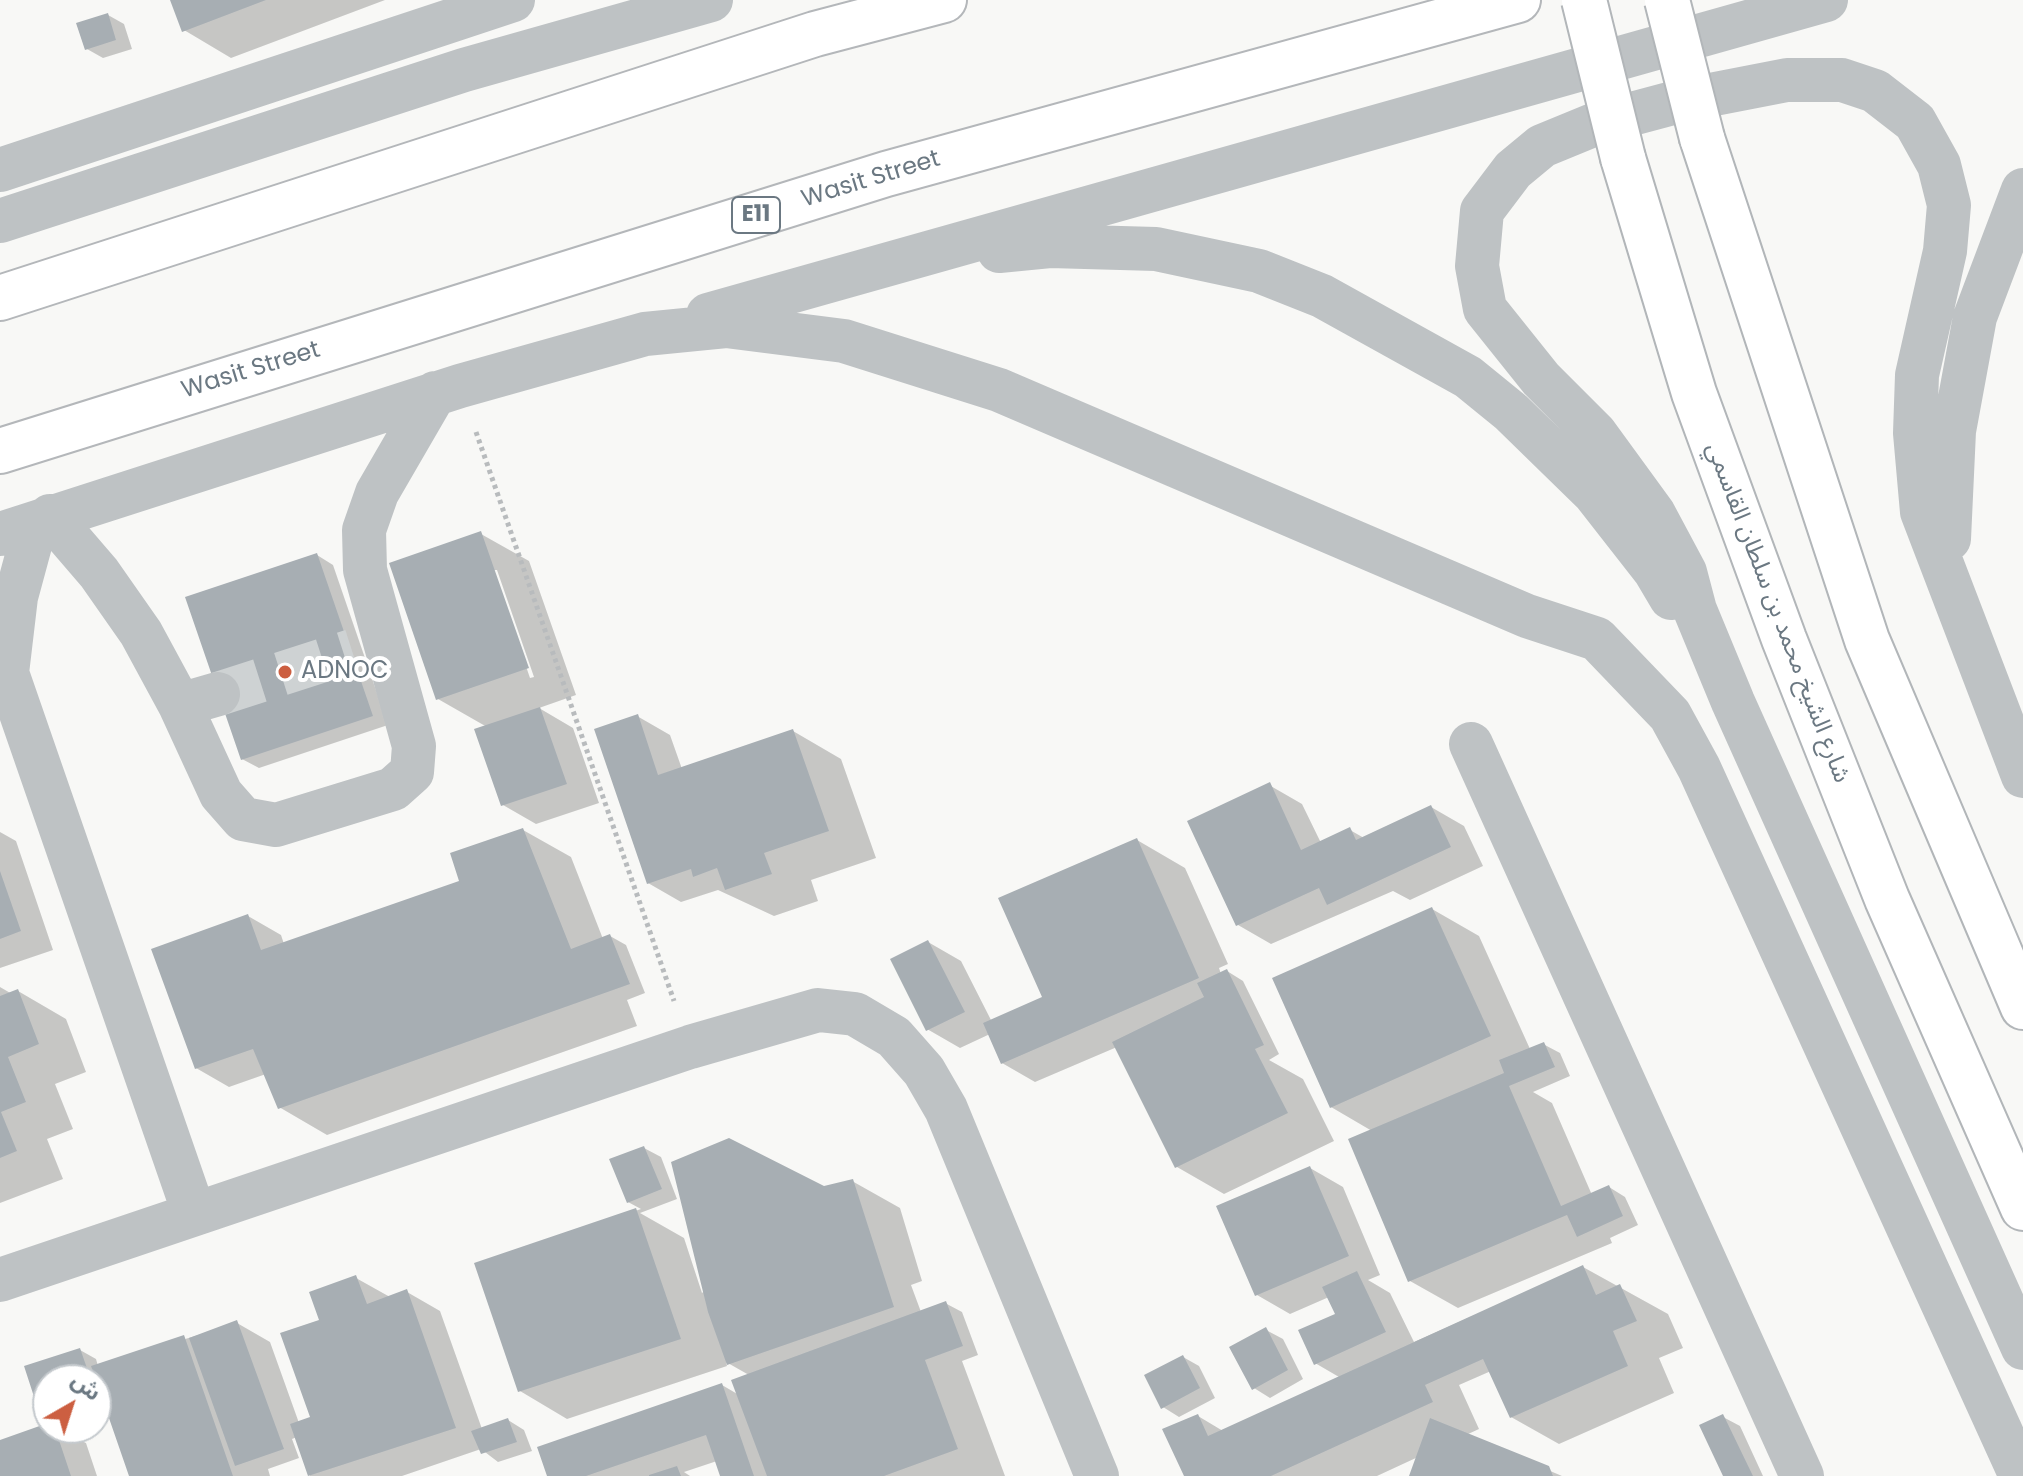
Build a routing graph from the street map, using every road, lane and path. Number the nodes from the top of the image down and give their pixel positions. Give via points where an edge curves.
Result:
1 (513, 0) edge
2 (711, 0) edge
3 (944, 0) edge
4 (1518, 0) edge
5 (1584, 0) edge
6 (1667, 0) edge
7 (1826, 0) edge
8 (346, 54) junction
9 (464, 70) junction
10 (7, 164) edge
11 (2023, 190) edge
12 (0, 221) edge
13 (889, 261) junction
14 (0, 298) edge
15 (645, 334) junction
16 (448, 389) junction
17 (0, 451) edge
18 (29, 524) edge
19 (1949, 586) junction
20 (4, 670) edge
21 (1733, 702) junction
22 (1471, 744) dead end
23 (2023, 776) edge
24 (2023, 1007) edge
25 (690, 1047) junction
26 (2023, 1208) edge
27 (194, 1213) junction
28 (0, 1280) edge
29 (2023, 1348) edge
30 (1097, 1476) edge
31 (1802, 1476) edge
32 (2021, 1476) edge

1 - 8 street
2 - 9 street
3 - 14 main road via 815,34
4 - 17 main road, Wasit Street / E11 via 886,174
5 - 26 main road, شارع الشيخ محمد بن سلطان القاسمي, bridge via 1623,158 1694,393 1887,899
6 - 24 main road, bridge via 1702,138 1867,640
7 - 13 street
8 - 9 street
8 - 10 street
9 - 12 street
11 - 19 street via 1975,317 1954,431
13 - 15 street
13 - 21 street via 1050,246 1156,249 1259,271 1322,296 1468,377 1594,493 1655,571
15 - 16 street
15 - 32 street via 726,326 788,331 913,360 999,390 1527,616 1597,639 1670,715 1699,768
16 - 18 street
16 - 18 street via 377,493 364,530 368,645 415,759 412,772 393,789 276,825 243,819 221,794 199,700 121,602
16 - 25 path
18 - 20 street
19 - 21 street via 1922,512 1915,433 1917,375 1945,251 1949,205 1939,165 1915,122 1875,91 1842,80 1787,80 1598,123 1542,146 1513,170 1482,211 1477,266 1485,309 1541,379 1595,433 1654,514 1685,572
19 - 23 street
20 - 27 street
21 - 29 street
22 - 31 street
25 - 27 street
25 - 30 street via 818,1010 855,1014 894,1037 924,1071 946,1109
27 - 28 street

